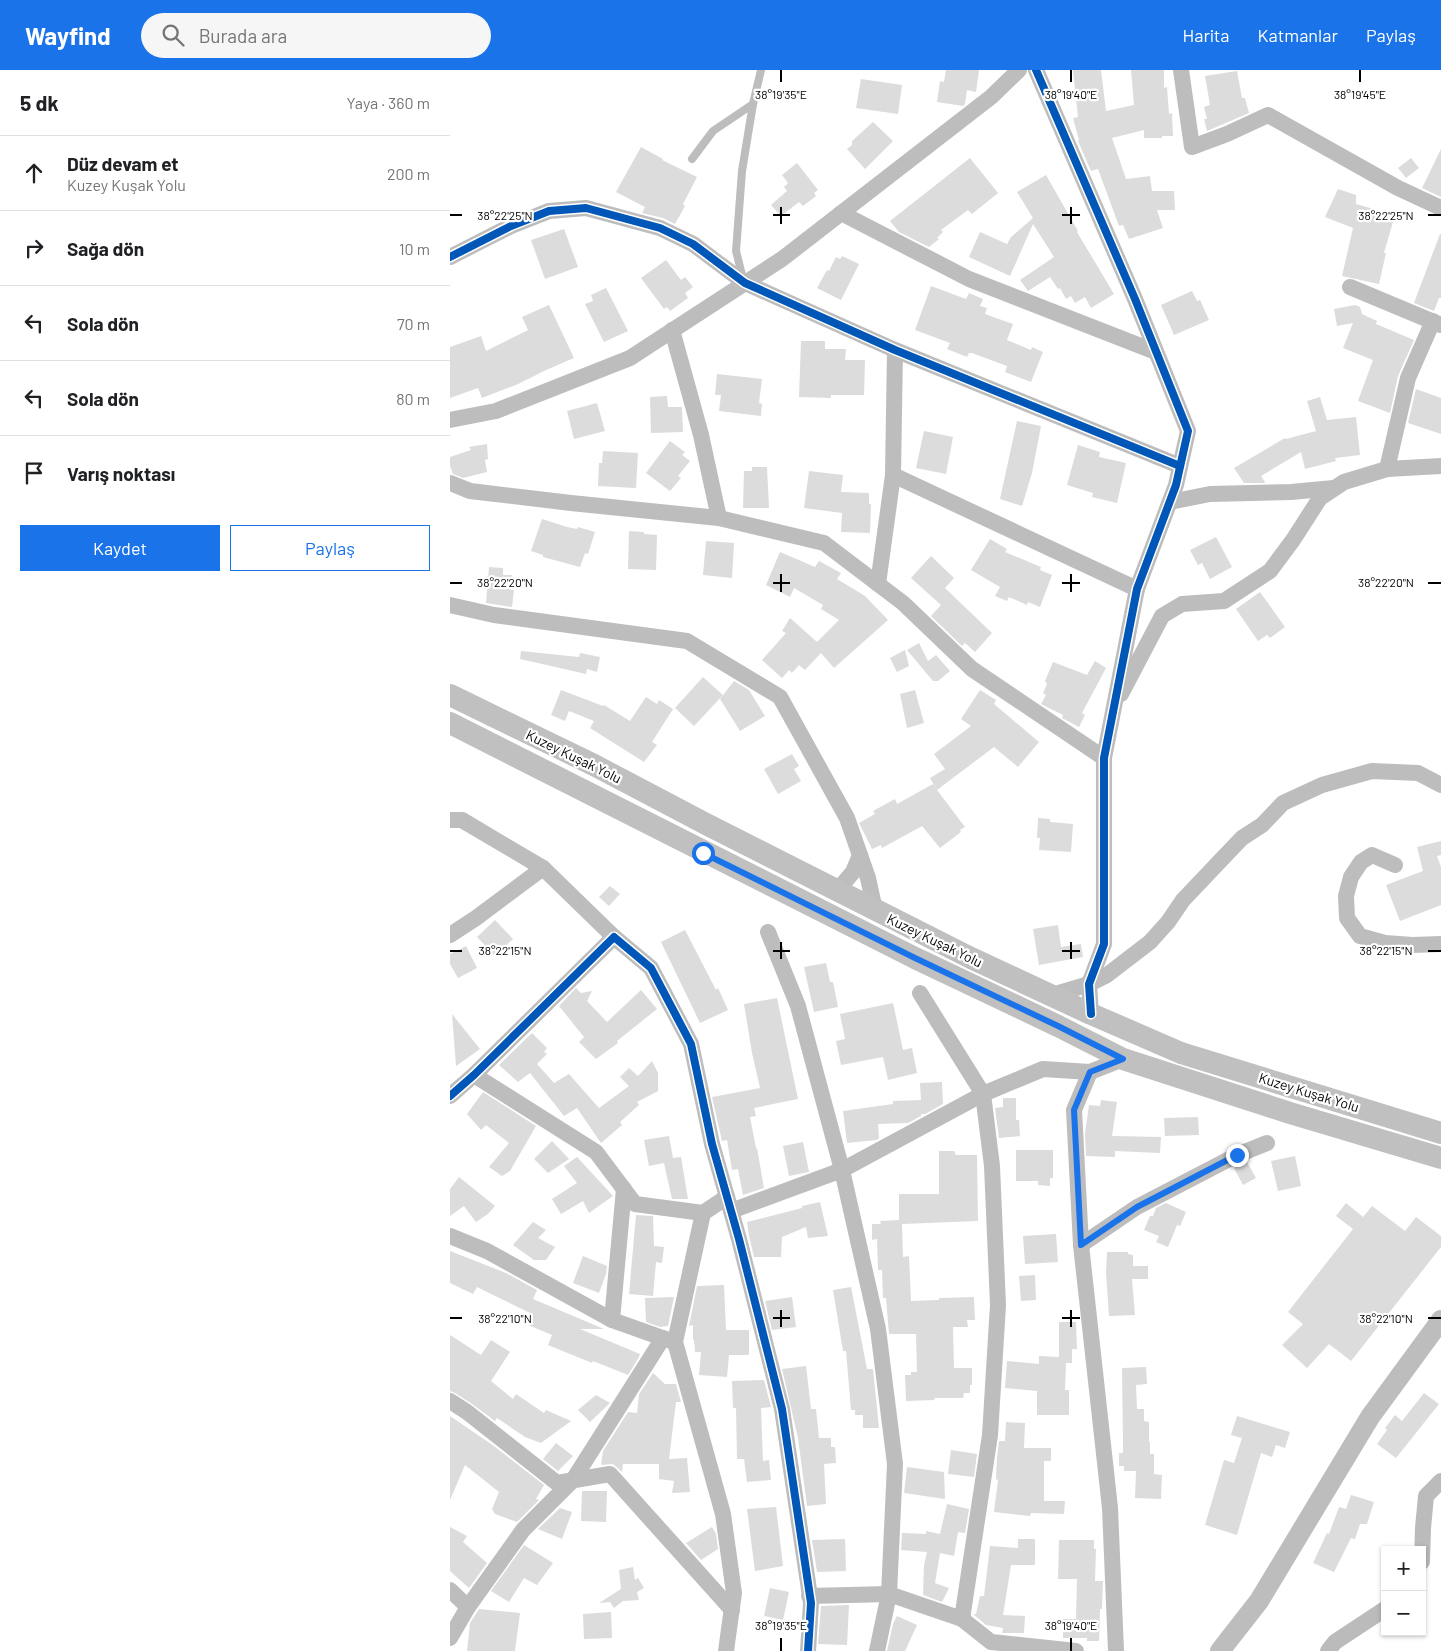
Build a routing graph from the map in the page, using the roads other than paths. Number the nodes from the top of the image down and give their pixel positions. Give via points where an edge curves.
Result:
1 (761, 70) edge
2 (1019, 70) edge
3 (1036, 70) edge
4 (1181, 70) edge
5 (753, 104) junction
6 (692, 159) dead end
7 (1441, 208) edge
8 (841, 213) junction
9 (450, 257) edge
10 (745, 283) junction
11 (1350, 287) dead end
12 (1437, 323) edge
13 (672, 330) junction
14 (894, 350) junction
15 (1156, 352) junction
16 (450, 420) edge
17 (1180, 466) junction
18 (1441, 466) edge
19 (1387, 469) junction
20 (893, 475) junction
21 (450, 483) edge
22 (1335, 488) junction
23 (1170, 502) junction
24 (719, 518) junction
25 (878, 584) junction
26 (1137, 589) junction
27 (450, 606) edge
28 (450, 695) edge
29 (1113, 709) junction
30 (450, 723) edge
31 (1104, 758) junction
32 (1441, 785) edge
33 (450, 820) edge
34 (860, 855) junction
35 (1395, 864) dead end
36 (543, 868) junction
37 (837, 891) junction
38 (875, 910) junction
39 (768, 932) dead end
40 (450, 935) edge
41 (614, 937) junction
42 (1441, 944) edge
43 (1089, 984) junction
44 (920, 993) dead end
45 (1049, 996) junction
46 (1091, 1014) junction
47 (1123, 1059) junction
48 (1090, 1072) junction
49 (474, 1075) junction
50 (983, 1094) junction
51 (450, 1096) edge
52 (1441, 1133) edge
53 (1267, 1143) dead end
54 (1441, 1158) edge
55 (842, 1170) junction
56 (624, 1189) junction
57 (729, 1204) junction
58 (702, 1214) junction
59 (450, 1236) edge
60 (1081, 1245) junction
61 (612, 1320) junction
62 (1441, 1320) edge
63 (669, 1340) junction
64 (450, 1401) edge
65 (573, 1480) junction
66 (731, 1570) junction
67 (450, 1590) edge
68 (716, 1592) junction
69 (889, 1594) junction
70 (809, 1596) junction
71 (468, 1608) junction
72 (732, 1610) junction
73 (962, 1619) junction
74 (450, 1638) edge
75 (990, 1646) edge
76 (726, 1651) edge
77 (808, 1651) edge
78 (877, 1651) edge
79 (1076, 1651) edge
80 (1116, 1651) edge
81 (1220, 1651) edge

1 - 5 lane
2 - 8 street via 991,98
3 - 15 street
4 - 7 street via 1192,147 1268,116 1398,188
5 - 6 lane via 713,131
5 - 10 lane via 742,170 736,251
8 - 10 street
8 - 15 street via 969,279
9 - 10 street via 549,211 586,208 660,228 693,244
10 - 13 street
10 - 14 street
11 - 12 street
12 - 19 street via 1408,378
13 - 16 street via 630,358 496,411
13 - 24 street via 701,434
14 - 17 street
14 - 20 street
15 - 17 street via 1188,431
17 - 23 street
18 - 19 street
19 - 22 street via 1344,482
20 - 25 street
20 - 26 street
21 - 24 street via 470,491
22 - 23 street via 1210,494
22 - 29 street via 1320,498 1270,571 1224,601 1182,604 1162,616
23 - 26 street
24 - 25 street via 824,543
25 - 31 street via 903,603 972,669
26 - 29 street
27 - 34 street via 494,615 687,640 780,697 847,818
28 - 37 main road, Kuzey Kuşak Yolu via 594,765
29 - 31 street
30 - 47 main road, Kuzey Kuşak Yolu via 915,958
31 - 43 street via 1104,944
32 - 43 street via 1418,773 1372,770 1322,785 1284,803 1220,860 1150,942 1125,963
33 - 36 street via 462,820
34 - 37 street via 854,872
34 - 38 street
35 - 42 street via 1372,855 1361,862 1351,878 1346,896 1347,918 1360,936 1385,943
36 - 40 street
36 - 41 street
37 - 38 main road, Kuzey Kuşak Yolu
38 - 45 main road, Kuzey Kuşak Yolu
39 - 55 street via 798,1006
41 - 49 street
41 - 57 street via 651,968 691,1044 712,1144
43 - 45 street
43 - 46 street
44 - 50 street
45 - 46 main road, Kuzey Kuşak Yolu
46 - 52 main road, Kuzey Kuşak Yolu via 1180,1053
47 - 48 street
47 - 54 main road, Kuzey Kuşak Yolu
48 - 50 street via 1043,1069
48 - 60 street via 1074,1110
49 - 51 street
49 - 56 street via 596,1152
50 - 55 street
50 - 73 street via 992,1166 998,1304 990,1434
53 - 60 street via 1137,1207
55 - 57 street
55 - 69 street via 878,1329 894,1464
56 - 58 street via 635,1204
56 - 61 street
57 - 58 street
57 - 70 street via 782,1409
58 - 63 street
59 - 61 street via 487,1251
60 - 80 street via 1110,1508
61 - 63 street
62 - 81 street via 1370,1416 1259,1601
63 - 65 street
63 - 66 street via 723,1514
64 - 65 street via 557,1483
65 - 68 street via 610,1474
65 - 71 street via 523,1530
66 - 68 street
66 - 72 street
67 - 71 street
68 - 72 street
69 - 70 street
69 - 73 street
69 - 78 street
70 - 77 street
71 - 74 street
72 - 76 street
73 - 75 street
75 - 79 street

